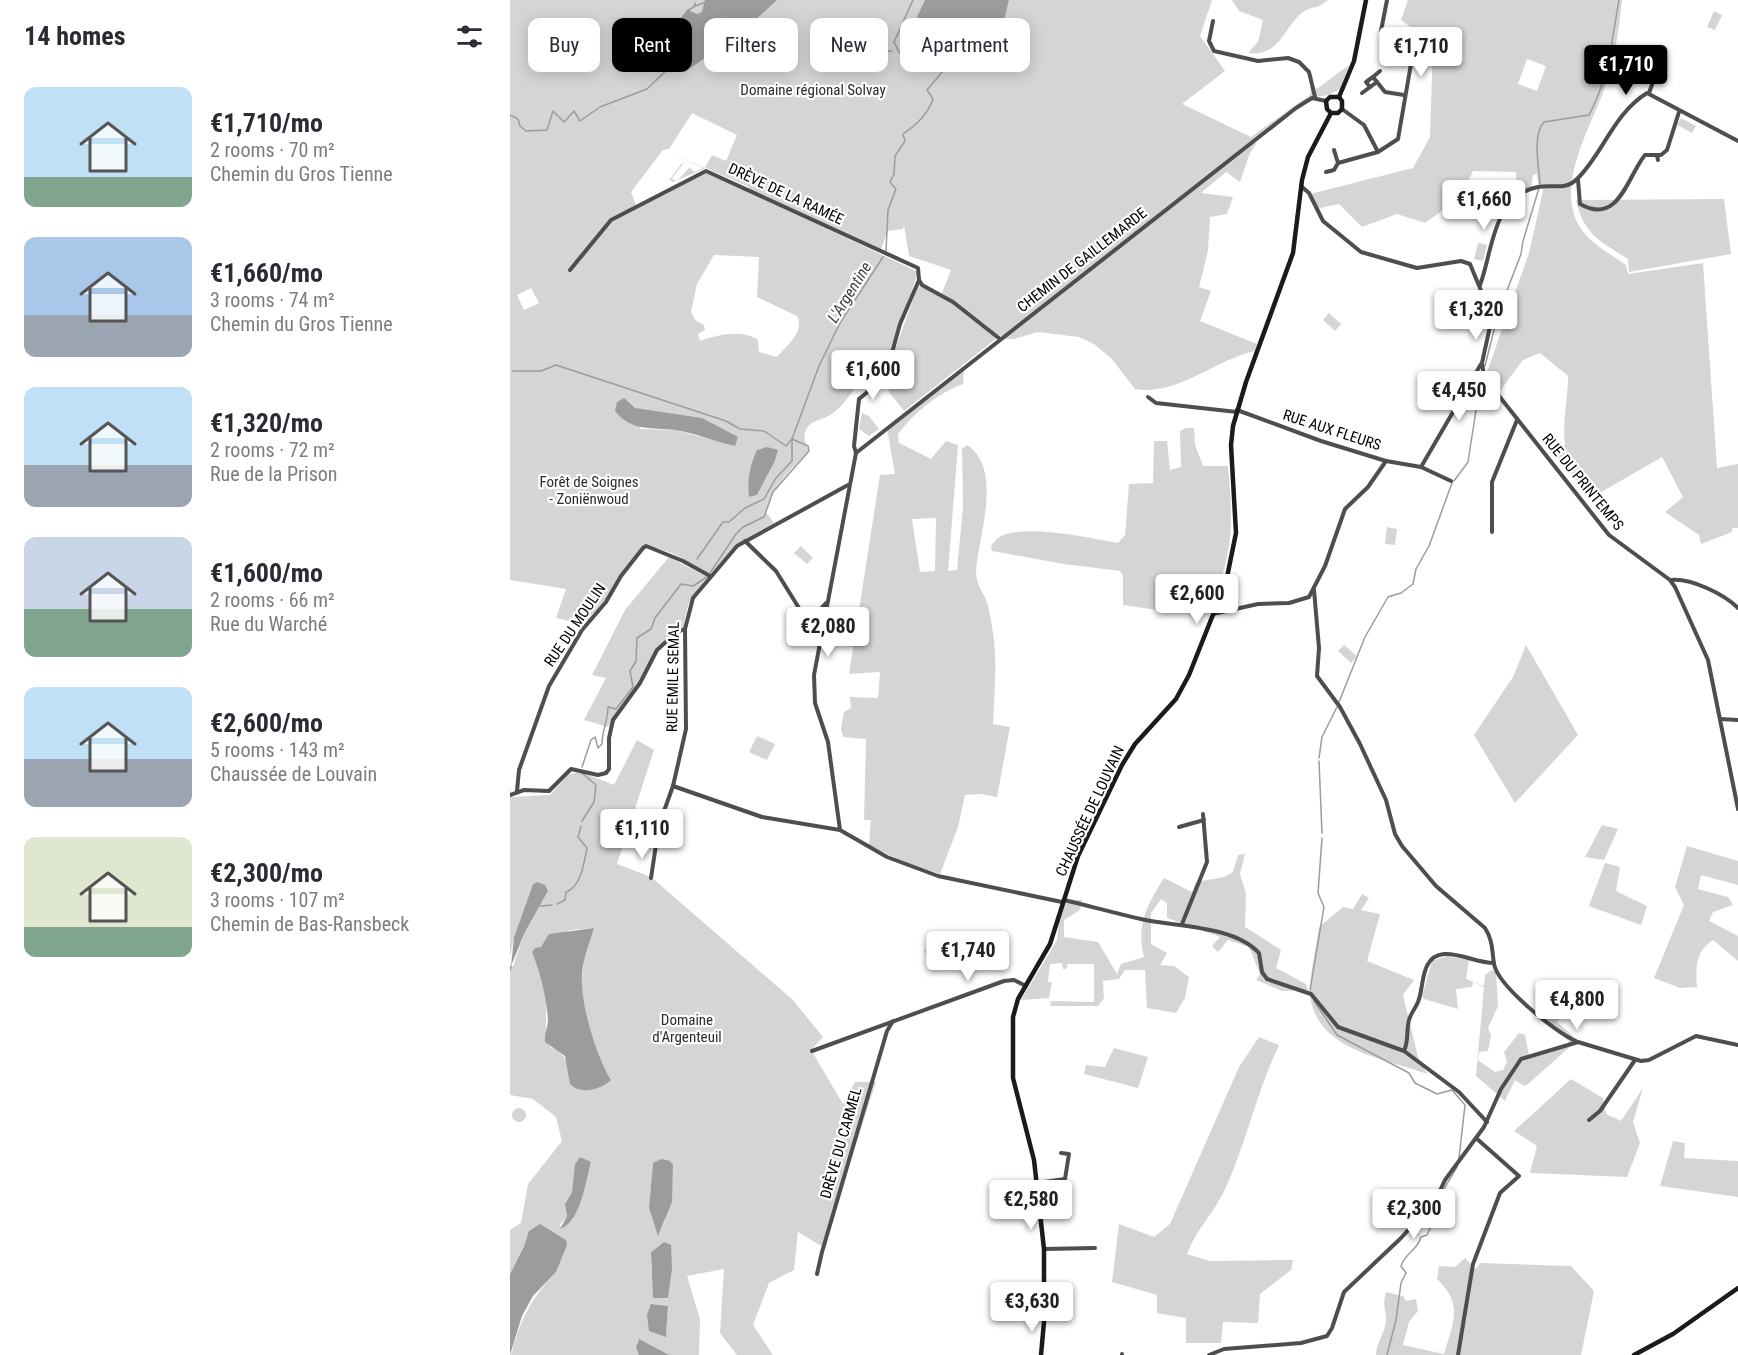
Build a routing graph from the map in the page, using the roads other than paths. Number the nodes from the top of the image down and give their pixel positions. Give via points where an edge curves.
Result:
1 (1366, 0) edge
2 (1387, 0) edge
3 (1213, 21) dead end
4 (1380, 71) dead end
5 (1657, 71) dead end
6 (1373, 77) junction
7 (1377, 82) junction
8 (1370, 87) junction
9 (1362, 93) dead end
10 (1649, 93) junction
11 (1404, 95) junction
12 (1339, 97) junction
13 (1315, 98) junction
14 (1326, 101) junction
15 (1342, 109) junction
16 (1679, 112) junction
17 (1330, 113) junction
18 (1738, 141) edge
19 (1334, 150) dead end
20 (1378, 152) junction
21 (1338, 163) junction
22 (1326, 172) dead end
23 (1578, 179) junction
24 (1301, 186) junction
25 (570, 270) dead end
26 (919, 277) junction
27 (1479, 286) junction
28 (1000, 339) junction
29 (1482, 363) junction
30 (1148, 397) dead end
31 (1237, 411) junction
32 (1517, 420) junction
33 (856, 453) junction
34 (1386, 461) junction
35 (1421, 467) junction
36 (1451, 481) dead end
37 (849, 485) junction
38 (1492, 532) dead end
39 (746, 541) junction
40 (710, 576) junction
41 (1670, 580) junction
42 (1314, 590) junction
43 (827, 603) junction
44 (1738, 608) edge
45 (1213, 615) junction
46 (808, 622) junction
47 (685, 629) junction
48 (821, 638) junction
49 (1720, 719) junction
50 (1738, 720) edge
51 (673, 786) junction
52 (517, 791) junction
53 (510, 795) edge
54 (1738, 809) edge
55 (1203, 814) dead end
56 (1204, 820) junction
57 (1179, 827) dead end
58 (840, 830) junction
59 (651, 878) dead end
60 (1063, 901) junction
61 (1182, 924) junction
62 (1494, 963) junction
63 (1026, 986) junction
64 (893, 1021) junction
65 (1578, 1042) junction
66 (1738, 1045) edge
67 (812, 1051) dead end
68 (1404, 1051) junction
69 (1635, 1060) junction
70 (1589, 1120) dead end
71 (1487, 1122) junction
72 (1476, 1138) junction
73 (1061, 1153) dead end
74 (1037, 1183) junction
75 (1095, 1248) dead end
76 (1044, 1249) junction
77 (818, 1274) dead end
78 (1738, 1288) edge
79 (1041, 1355) edge
80 (1209, 1355) edge
81 (1458, 1355) edge
82 (1634, 1355) edge

1 - 12 main road via 1354,61
2 - 11 street via 1382,31 1412,58
3 - 13 street via 1209,41 1214,51 1258,61 1288,58 1299,62 1309,72
4 - 6 street
5 - 10 street
6 - 7 street
6 - 8 street via 1366,81
7 - 8 street
7 - 11 street via 1385,92
8 - 9 street
10 - 16 street
10 - 23 street via 1613,129
11 - 20 street via 1398,139
12 - 14 main road
12 - 15 main road
13 - 14 street
13 - 28 street, CHEMIN DE GAILLEMARDE via 1296,108
14 - 17 main road
15 - 17 main road
15 - 20 street via 1364,125
16 - 18 street
16 - 23 street via 1668,148 1659,157 1645,155 1617,202 1596,209 1580,204
17 - 24 main road, CHAUSSÉE DE LOUVAIN via 1308,157
19 - 21 street
20 - 21 street
21 - 22 street via 1334,170
23 - 27 street via 1561,187 1535,188 1506,207 1498,219
24 - 27 street via 1309,193 1323,221 1361,252 1417,268 1465,261
24 - 31 main road, CHAUSSÉE DE LOUVAIN via 1293,253
25 - 26 street, DRÈVE DE LA RAMÉE via 611,220 706,171 915,266
26 - 28 street via 922,285 953,302
26 - 33 street via 887,371 859,399
27 - 29 street via 1492,317
28 - 33 street, CHEMIN DE GAILLEMARDE
29 - 32 street, RUE DU PRINTEMPS via 1484,377
29 - 35 street
30 - 31 street, RUE AUX FLEURS via 1156,403
31 - 34 street, RUE AUX FLEURS
31 - 45 main road, CHAUSSÉE DE LOUVAIN via 1231,445 1236,510 1234,545
32 - 38 street via 1494,474
32 - 41 street, RUE DU PRINTEMPS via 1609,536
33 - 37 street
34 - 35 street, RUE AUX FLEURS
34 - 42 street via 1343,513
35 - 36 street, RUE AUX FLEURS
37 - 39 street, RUE EMILE SEMAL
37 - 43 street
39 - 40 street, RUE EMILE SEMAL
39 - 46 street via 776,571
40 - 47 street, RUE EMILE SEMAL via 689,606
40 - 52 street, RUE DU MOULIN via 645,546 582,630 549,686 519,770
41 - 44 street via 1692,583
41 - 49 street, RUE DU PRINTEMPS via 1706,654
42 - 45 street via 1309,597 1290,603 1258,604
42 - 62 street via 1317,676 1360,744 1386,800 1398,840 1431,882 1485,928 1491,938
43 - 46 street
43 - 48 street
45 - 60 main road, CHAUSSÉE DE LOUVAIN via 1176,699 1135,744 1123,764 1078,856
46 - 48 street
47 - 51 street, RUE EMILE SEMAL via 686,729
47 - 52 street via 657,650 640,683 613,720 606,773 571,769 549,791
48 - 58 street via 814,693 830,749
49 - 50 street
49 - 54 street, RUE DU PRINTEMPS
51 - 58 street via 762,817
51 - 59 street, RUE EMILE SEMAL via 659,825
52 - 53 street
55 - 56 street
56 - 57 street
56 - 61 street via 1207,862
58 - 60 street via 916,869
60 - 61 street
60 - 63 main road, CHAUSSÉE DE LOUVAIN via 1050,944
61 - 68 street via 1252,946 1259,953 1267,979 1311,994 1338,1027
62 - 65 street via 1531,1011
62 - 68 street via 1450,954 1431,960 1408,1022
63 - 64 street via 1014,980 1004,981
63 - 74 main road, CHAUSSÉE DE LOUVAIN via 1013,1017 1009,1058
64 - 67 street
64 - 77 street, DRÈVE DU CARMEL via 875,1069
65 - 69 street
65 - 71 street via 1536,1052 1519,1061
66 - 69 street via 1696,1036 1649,1060
68 - 71 street via 1459,1092
69 - 70 street via 1600,1111
71 - 72 street
72 - 80 street via 1432,1205 1344,1292 1327,1336 1301,1343 1224,1349
72 - 81 street via 1519,1176 1500,1192 1473,1264
73 - 74 street via 1069,1154 1065,1179
74 - 76 main road, CHAUSSÉE DE LOUVAIN
75 - 76 street
76 - 79 main road, CHAUSSÉE DE LOUVAIN
78 - 82 main road via 1673,1334

